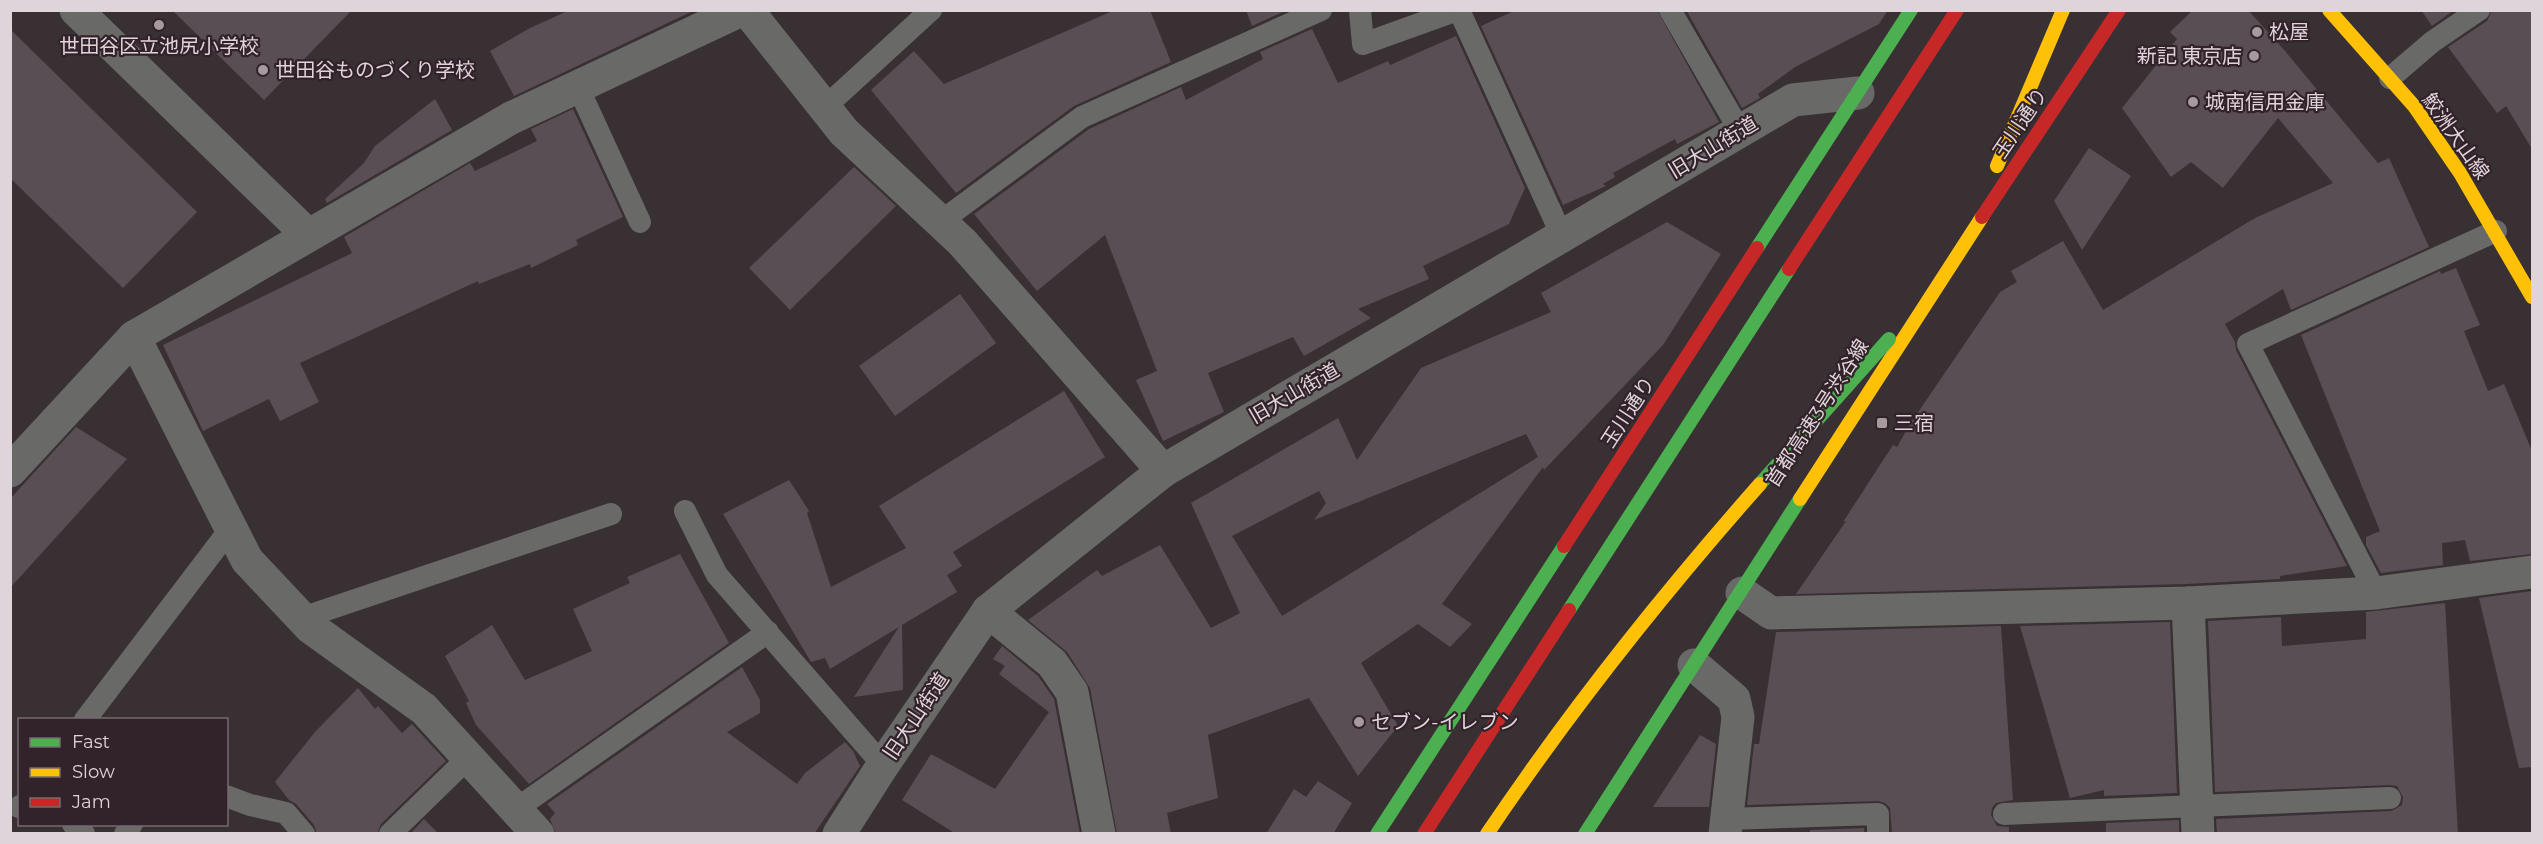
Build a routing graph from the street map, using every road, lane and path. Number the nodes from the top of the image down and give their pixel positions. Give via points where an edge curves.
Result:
1 (76, 10) edge
2 (741, 10) edge
3 (747, 10) edge
4 (931, 10) edge
5 (1321, 10) edge
6 (1359, 10) edge
7 (1459, 10) edge
8 (1670, 10) edge
9 (1911, 10) edge
10 (1957, 10) edge
11 (2063, 10) edge
12 (2119, 10) edge
13 (2329, 10) edge
14 (2479, 10) edge
15 (2390, 78) junction
16 (578, 87) junction
17 (1858, 93) junction
18 (2037, 106) dead end
19 (824, 108) junction
20 (1740, 131) junction
21 (1994, 173) junction
22 (640, 222) dead end
23 (940, 222) junction
24 (2496, 231) junction
25 (308, 235) junction
26 (1562, 236) junction
27 (2532, 297) edge
28 (134, 337) junction
29 (1889, 339) junction
30 (10, 471) edge
31 (1163, 471) junction
32 (685, 511) dead end
33 (611, 514) dead end
34 (231, 528) junction
35 (2532, 572) edge
36 (1735, 589) junction
37 (2376, 593) junction
38 (2188, 603) junction
39 (988, 611) junction
40 (302, 618) junction
41 (768, 632) junction
42 (1694, 665) junction
43 (87, 718) edge
44 (468, 757) junction
45 (883, 765) junction
46 (228, 797) edge
47 (2390, 798) dead end
48 (516, 809) junction
49 (2004, 814) dead end
50 (2197, 820) edge
51 (1726, 826) edge
52 (304, 834) edge
53 (390, 834) edge
54 (538, 834) edge
55 (839, 834) edge
56 (1099, 834) edge
57 (1377, 834) edge
58 (1424, 834) edge
59 (1487, 834) edge
60 (1585, 834) edge
61 (1878, 834) edge

1 - 25 street
2 - 16 street
3 - 19 street
4 - 19 lane
5 - 23 lane via 1082,117
6 - 7 lane via 1363,44
7 - 26 lane
8 - 20 lane
9 - 17 main road, 玉川通り
10 - 58 main road
11 - 21 main road
12 - 36 main road, 玉川通り
13 - 15 main road, 鮫洲大山線
14 - 15 lane via 2432,42
15 - 24 main road, 鮫洲大山線 via 2460,172
16 - 22 lane
16 - 25 street via 511,118
17 - 20 street, 旧大山街道 via 1793,100
17 - 57 main road, 玉川通り
18 - 21 main road, 首都高速3号渋谷線
19 - 23 street via 844,132
20 - 26 street, 旧大山街道
21 - 29 main road, 首都高速3号渋谷線
23 - 31 street via 962,242
24 - 27 main road, 鮫洲大山線
24 - 37 lane via 2248,344
25 - 28 street
26 - 31 street, 旧大山街道
28 - 30 street
28 - 34 street
29 - 36 main road, 首都高速3号渋谷線, bridge
29 - 59 main road, bridge via 1664,595 1540,755
31 - 39 street, 旧大山街道
32 - 41 lane via 717,575
33 - 40 lane
34 - 40 street via 247,560
34 - 43 lane
35 - 37 street
36 - 38 street via 1771,613
36 - 42 main road, 玉川通り
37 - 38 street
38 - 50 street
39 - 45 street, 旧大山街道
39 - 56 street via 1052,663 1072,692
40 - 44 street via 424,709
41 - 45 lane
41 - 48 lane
42 - 51 street via 1734,699 1738,717
42 - 60 main road, 玉川通り
44 - 48 street
44 - 53 lane
45 - 55 street, 旧大山街道
46 - 52 lane via 286,813
47 - 50 lane
48 - 54 street
49 - 50 lane
51 - 61 lane via 1878,814

